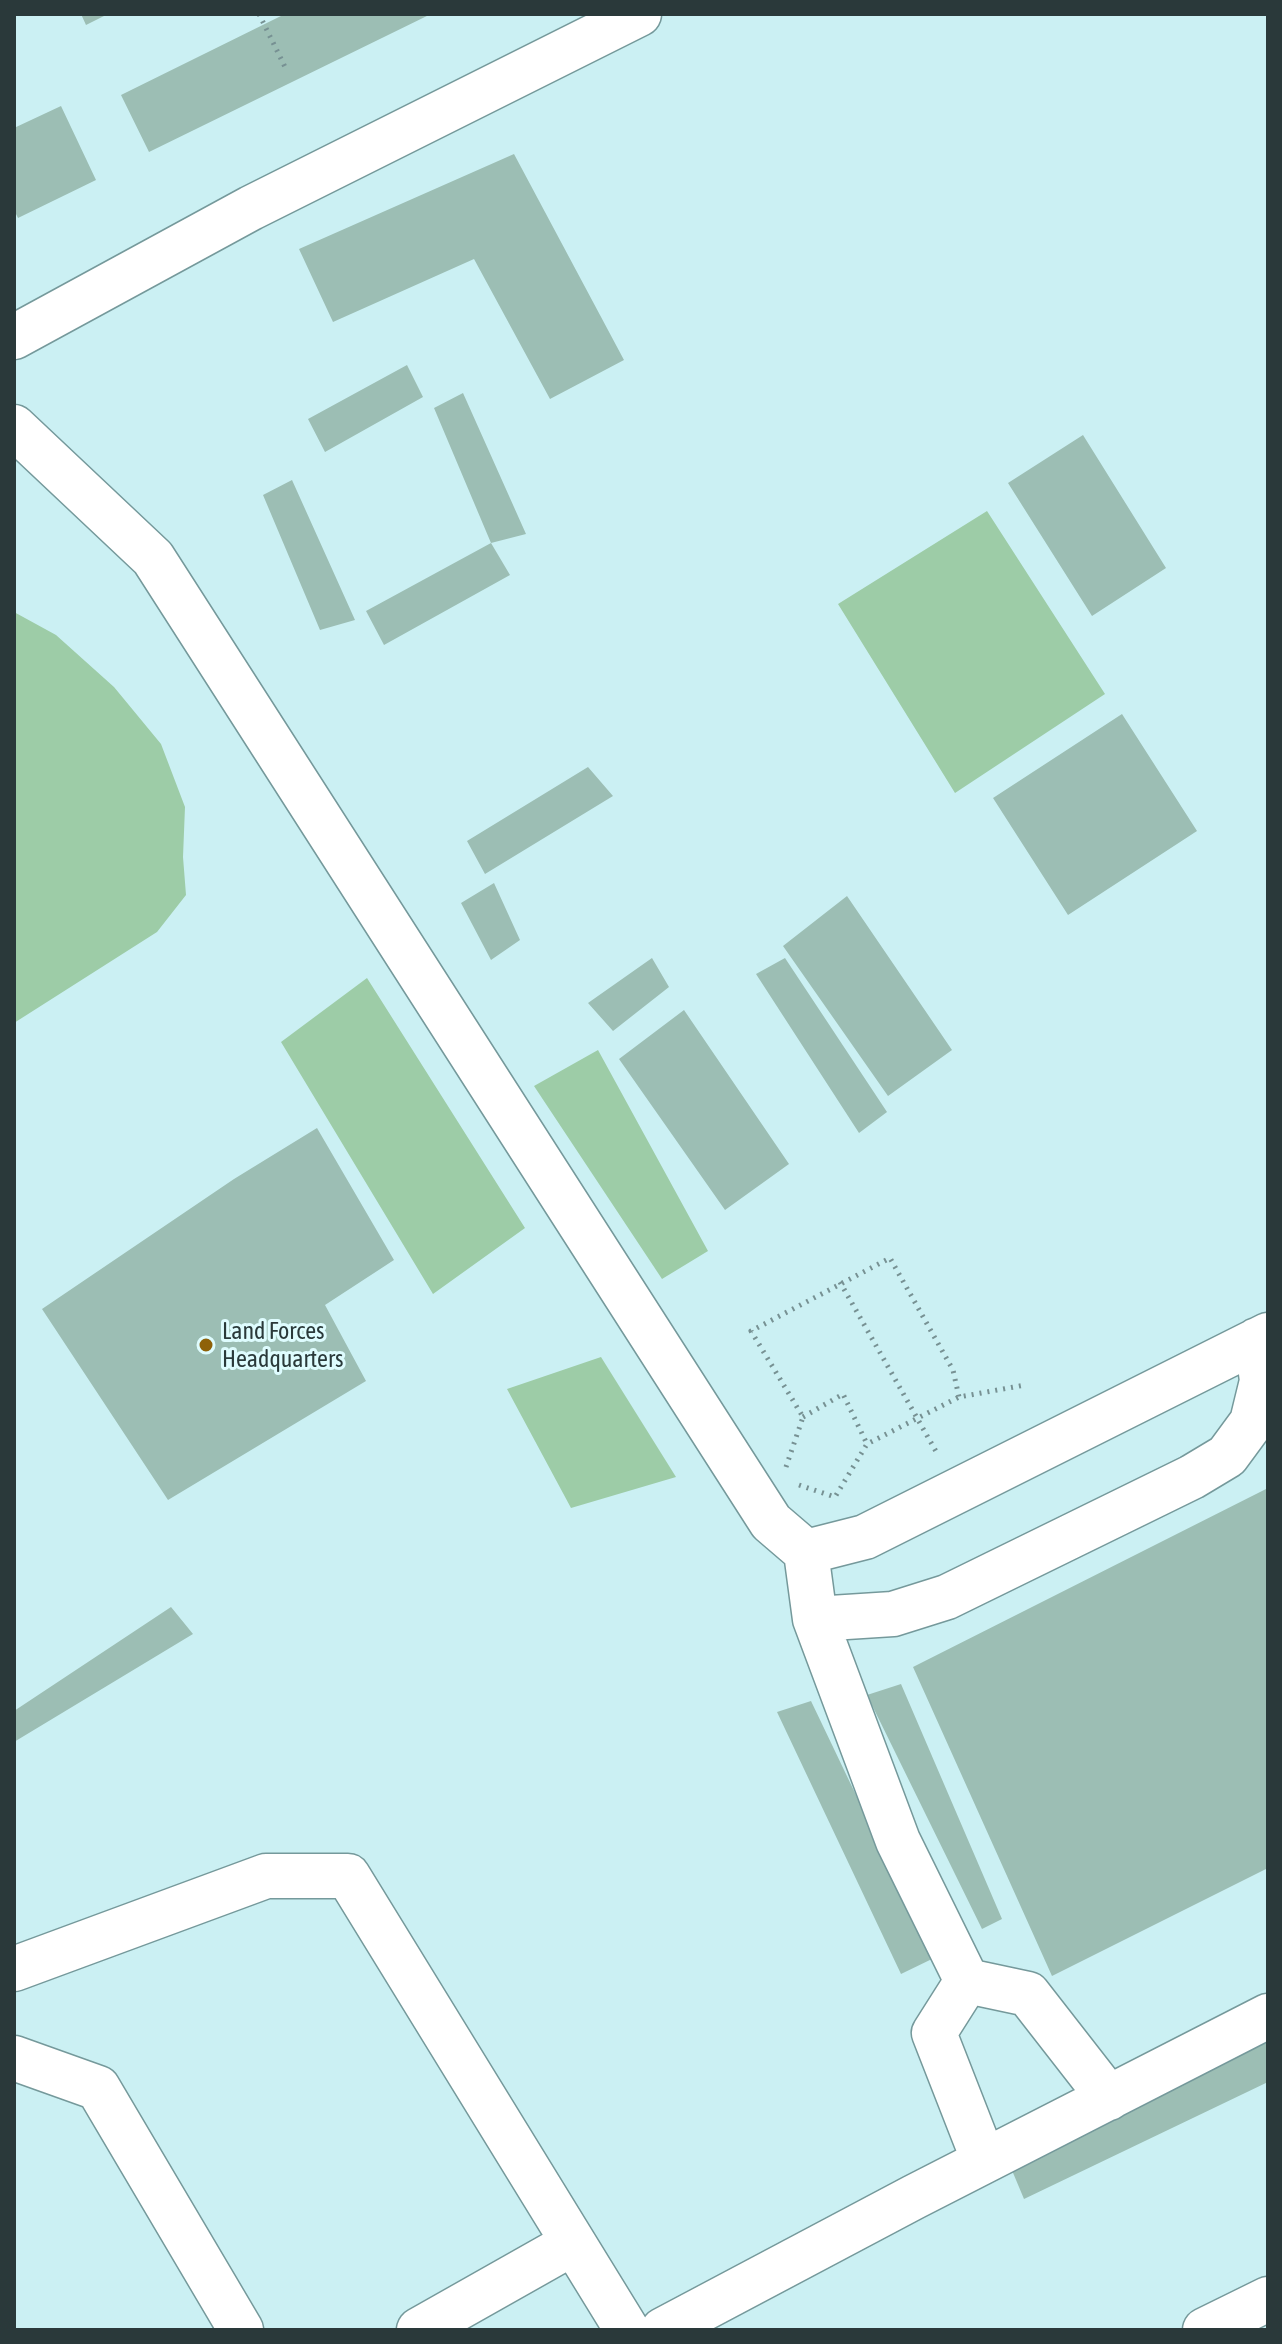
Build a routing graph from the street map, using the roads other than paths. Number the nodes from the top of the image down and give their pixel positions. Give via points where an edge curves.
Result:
1 (639, 14) edge
2 (14, 337) edge
3 (14, 427) edge
4 (1263, 1338) edge
5 (806, 1552) junction
6 (815, 1619) junction
7 (14, 1969) edge
8 (967, 1981) junction
9 (1268, 2016) edge
10 (14, 2058) edge
11 (1109, 2098) junction
12 (984, 2161) junction
13 (573, 2243) junction
14 (1268, 2299) edge
15 (241, 2330) edge
16 (419, 2330) edge
17 (627, 2330) edge
18 (663, 2330) edge
19 (1205, 2330) edge

1 - 2 lane via 251,208
3 - 5 lane via 153,558 771,1522
4 - 5 lane via 865,1537
4 - 6 lane via 1262,1381 1252,1422 1227,1456 947,1597 893,1614
5 - 6 lane
6 - 8 lane via 898,1841
7 - 13 lane via 266,1876 348,1876
8 - 11 lane via 1028,1994
8 - 12 lane via 934,2033
9 - 11 lane
10 - 15 lane via 98,2088
11 - 12 lane
12 - 18 lane
13 - 16 lane
13 - 17 lane
14 - 19 lane

